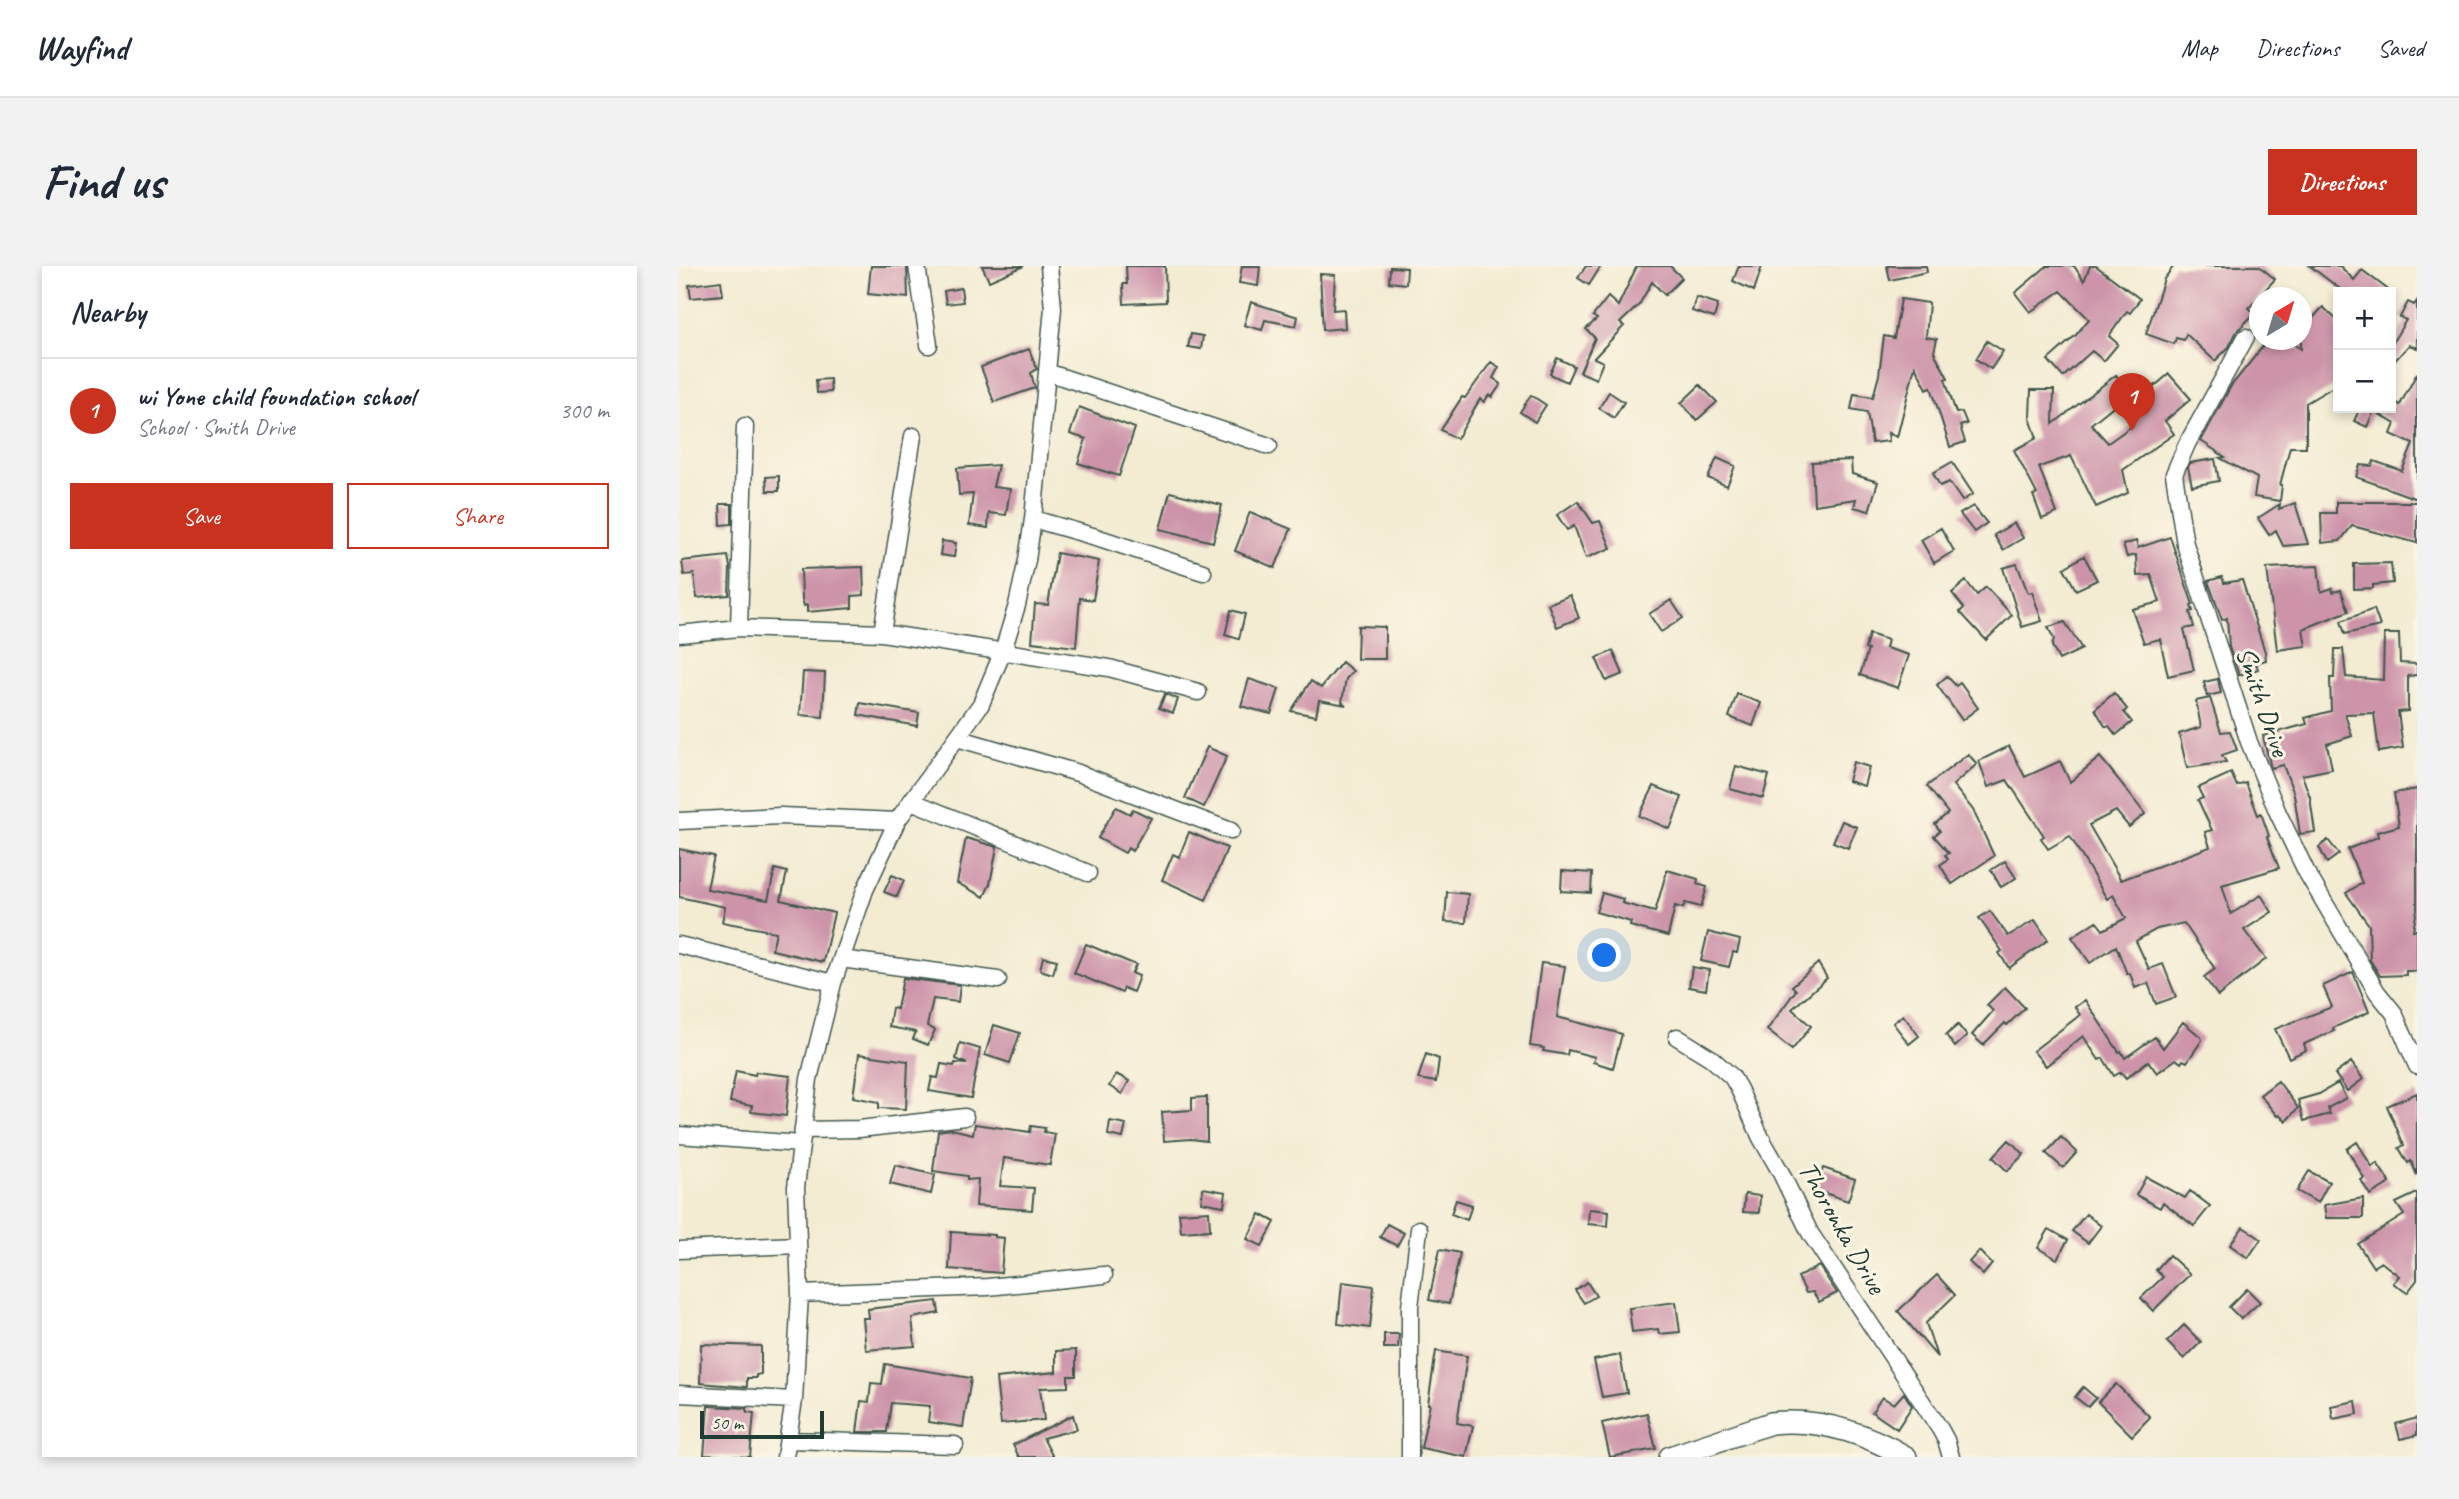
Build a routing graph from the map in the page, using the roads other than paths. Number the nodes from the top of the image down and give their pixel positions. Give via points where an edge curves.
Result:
1 (917, 266) edge
2 (1049, 266) edge
3 (2246, 337) dead end
4 (929, 345) dead end
5 (1047, 372) junction
6 (745, 426) dead end
7 (913, 436) dead end
8 (1269, 446) dead end
9 (1033, 519) junction
10 (1203, 572) dead end
11 (739, 628) junction
12 (882, 633) junction
13 (679, 634) edge
14 (1003, 651) junction
15 (1198, 692) dead end
16 (957, 738) junction
17 (911, 801) junction
18 (679, 821) edge
19 (897, 821) junction
20 (1231, 831) dead end
21 (1088, 873) dead end
22 (679, 945) edge
23 (841, 959) junction
24 (997, 981) dead end
25 (833, 983) junction
26 (1677, 1037) dead end
27 (2412, 1038) edge
28 (2417, 1066) edge
29 (965, 1117) dead end
30 (679, 1135) edge
31 (801, 1137) junction
32 (1419, 1229) dead end
33 (798, 1245) junction
34 (679, 1250) edge
35 (1104, 1275) dead end
36 (800, 1294) junction
37 (679, 1394) edge
38 (794, 1400) junction
39 (788, 1440) junction
40 (955, 1445) dead end
41 (785, 1457) edge
42 (1410, 1457) edge
43 (1670, 1457) edge
44 (1906, 1457) edge
45 (1951, 1457) edge

1 - 4 street
2 - 5 street via 1053,308
3 - 27 street, Smith Drive via 2174,474 2185,544 2249,742 2278,813 2307,873 2377,992
5 - 8 street
5 - 9 street
6 - 11 street
7 - 12 street
9 - 10 street
9 - 14 street
11 - 12 street
11 - 13 street
12 - 14 street
14 - 15 street via 1109,668
14 - 16 street via 981,704
16 - 17 street
16 - 20 street via 1078,773
17 - 19 street
17 - 21 street
18 - 19 street via 781,816
19 - 23 street via 865,890
22 - 25 street
23 - 24 street
23 - 25 street
25 - 31 street via 809,1079
26 - 45 street, Thoronka Drive via 1721,1066 1739,1089 1810,1233 1940,1429
27 - 28 street, Smith Drive
29 - 31 street
30 - 31 street
31 - 33 street via 796,1187
32 - 42 street via 1410,1307
33 - 34 street
33 - 36 street
35 - 36 street via 988,1287
36 - 38 street
37 - 38 street
38 - 39 street
39 - 40 street
39 - 41 street
43 - 44 street via 1788,1421 1855,1433

